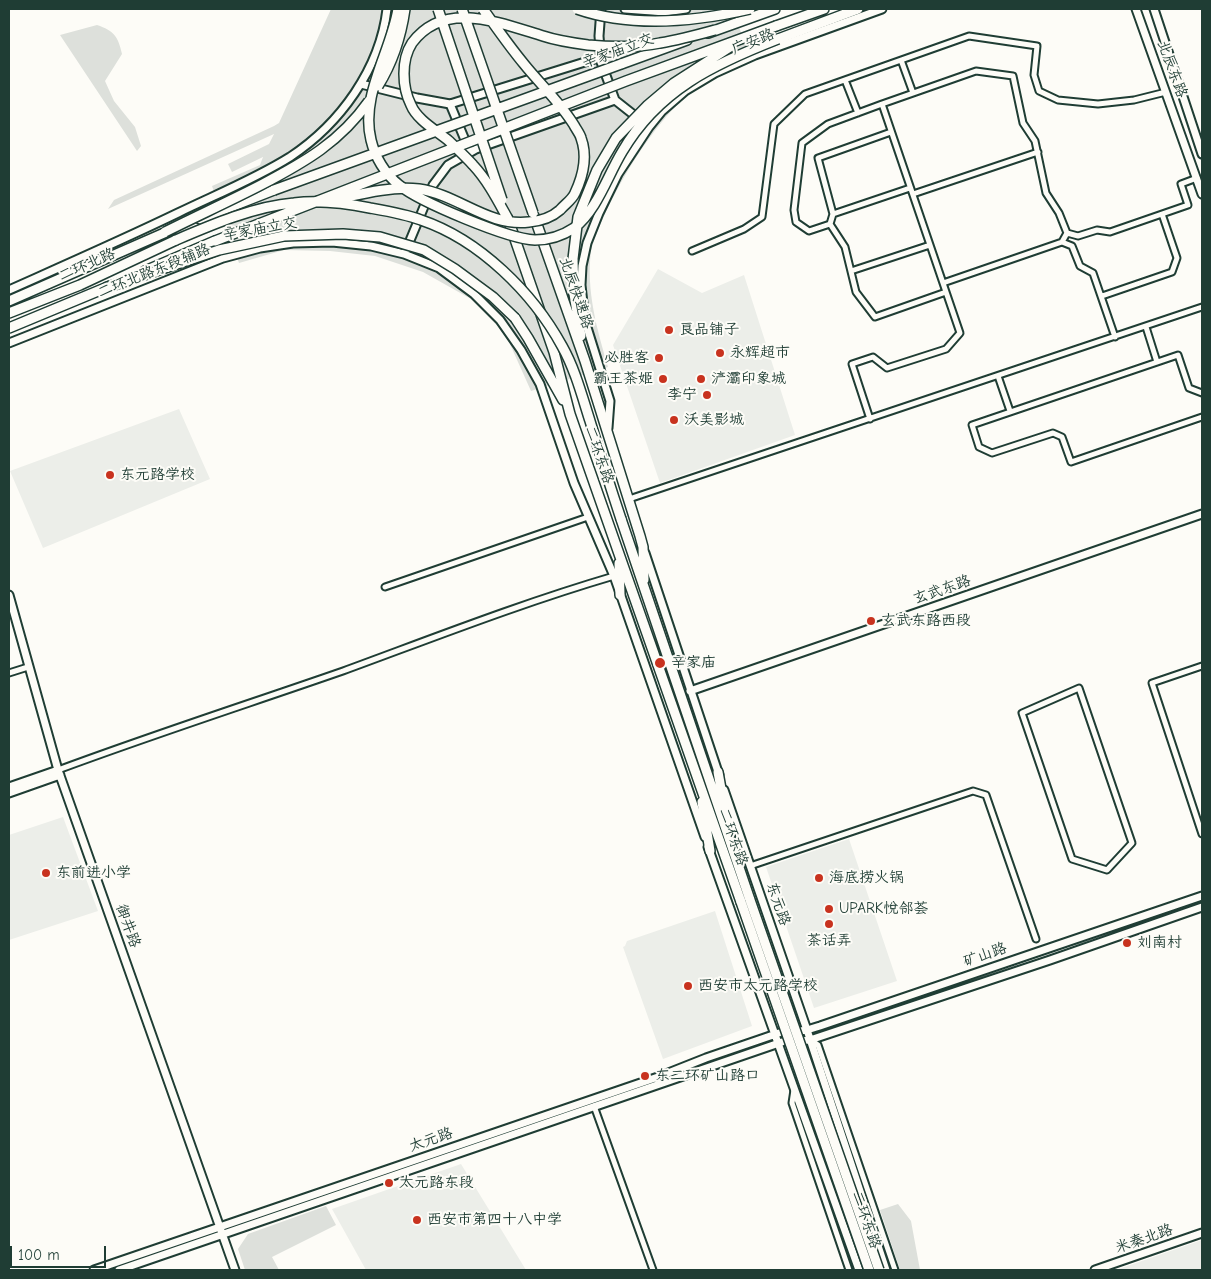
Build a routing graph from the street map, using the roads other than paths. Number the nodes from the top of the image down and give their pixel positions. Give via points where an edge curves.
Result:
1 (387, 9) edge
2 (398, 9) edge
3 (405, 9) edge
4 (438, 9) edge
5 (462, 9) edge
6 (483, 9) edge
7 (577, 9) edge
8 (601, 9) edge
9 (625, 9) edge
10 (686, 9) edge
11 (750, 9) edge
12 (773, 9) edge
13 (824, 9) edge
14 (858, 9) edge
15 (882, 9) edge
16 (1136, 9) edge
17 (1154, 9) edge
18 (715, 30) junction
19 (748, 35) junction
20 (601, 57) junction
21 (901, 60) junction
22 (845, 80) junction
23 (361, 84) junction
24 (1166, 92) junction
25 (913, 93) junction
26 (615, 100) junction
27 (450, 104) junction
28 (882, 104) junction
29 (858, 113) junction
30 (649, 127) junction
31 (891, 132) junction
32 (470, 152) junction
33 (1038, 152) junction
34 (1202, 154) edge
35 (1197, 178) junction
36 (910, 188) junction
37 (913, 194) junction
38 (1202, 194) edge
39 (303, 206) junction
40 (833, 214) junction
41 (1162, 214) junction
42 (508, 219) junction
43 (830, 224) junction
44 (165, 232) junction
45 (1067, 233) junction
46 (1078, 236) junction
47 (176, 240) joint
48 (1062, 242) junction
49 (930, 245) junction
50 (1072, 246) junction
51 (692, 251) dead end
52 (404, 254) junction
53 (851, 271) junction
54 (943, 283) junction
55 (105, 288) junction
56 (9, 290) edge
57 (946, 292) junction
58 (1102, 296) junction
59 (9, 302) edge
60 (1202, 307) edge
61 (9, 313) edge
62 (1146, 327) junction
63 (9, 328) edge
64 (1115, 337) junction
65 (9, 343) edge
66 (585, 361) junction
67 (1157, 362) junction
68 (998, 376) junction
69 (1202, 393) edge
70 (1010, 411) junction
71 (570, 414) junction
72 (1202, 417) edge
73 (870, 418) junction
74 (608, 434) junction
75 (628, 499) junction
76 (1202, 514) edge
77 (588, 517) junction
78 (643, 547) junction
79 (619, 552) junction
80 (614, 576) junction
81 (384, 587) dead end
82 (644, 590) junction
83 (9, 595) edge
84 (620, 595) junction
85 (1202, 666) edge
86 (28, 667) junction
87 (9, 674) edge
88 (690, 691) junction
89 (1022, 713) joint
90 (718, 772) junction
91 (59, 773) junction
92 (697, 777) junction
93 (9, 787) edge
94 (9, 793) edge
95 (1202, 834) edge
96 (731, 846) junction
97 (710, 851) junction
98 (750, 866) junction
99 (1202, 896) edge
100 (745, 901) junction
101 (1202, 907) edge
102 (1036, 939) dead end
103 (807, 1030) junction
104 (775, 1034) junction
105 (810, 1040) junction
106 (778, 1042) junction
107 (794, 1087) junction
108 (594, 1106) junction
109 (222, 1231) junction
110 (1202, 1234) edge
111 (94, 1270) edge
112 (119, 1270) edge
113 (236, 1270) edge
114 (653, 1270) edge
115 (849, 1270) edge
116 (859, 1270) edge
117 (869, 1270) edge
118 (878, 1270) edge
119 (886, 1270) edge
120 (895, 1270) edge
121 (1095, 1270) edge

1 - 23 main road via 372,62
2 - 14 highway, bridge via 396,25 372,92 368,113 371,139 382,164 400,185 433,204 510,235 533,240 561,235 584,219 626,144 667,97 707,70 738,55
3 - 44 highway, bridge via 390,65 370,100 344,132 304,162
4 - 42 highway, bridge
5 - 66 highway, 北辰快速路, bridge
6 - 39 highway, bridge via 524,64 553,96 581,138 582,178 574,197 556,214 542,221 521,223 491,218 436,194 404,188
7 - 11 highway, bridge via 626,21 658,21
8 - 20 main road
9 - 10 main road via 665,12
12 - 18 highway, 辛家庙立交
13 - 19 highway, 辛家庙立交, bridge
15 - 30 main road, 广安路 via 755,55 716,73 686,91
16 - 24 main road, 北辰东路
17 - 34 main road, 北辰东路
18 - 42 highway, bridge via 658,44 624,46 562,41 480,14 448,13 432,19 407,50 405,87 411,106 474,166
18 - 44 highway, 辛家庙立交, bridge
19 - 39 highway, 辛家庙立交, bridge
19 - 66 highway, bridge via 674,83 648,104 616,138 596,170 578,217 573,259 574,294
20 - 26 main road
20 - 27 main road
21 - 22 street
21 - 24 street via 969,36 1037,46 1034,75 1039,90 1058,100 1098,104
21 - 25 street
22 - 29 street
22 - 51 street via 805,94 774,124 762,217 744,229
23 - 27 main road
23 - 56 main road via 338,115 290,157
24 - 35 main road, 北辰东路
25 - 28 street
25 - 33 street via 976,71 1013,76 1023,123
26 - 30 main road
26 - 32 main road
27 - 32 main road
28 - 29 street
28 - 31 street
29 - 43 street via 828,124 802,143 794,210 796,222 809,231
30 - 74 main road, 广安路 via 618,174 599,213 586,243 582,266 585,321 610,401
31 - 36 street
31 - 40 street via 818,158
32 - 52 main road via 448,165 432,185
33 - 37 street
33 - 45 street via 1046,193
35 - 38 main road, 北辰东路
35 - 41 street via 1181,184 1188,205
36 - 37 street
36 - 40 street
37 - 49 street
39 - 55 highway, 辛家庙立交, bridge
40 - 43 street
41 - 46 street via 1110,232 1097,230
41 - 58 street via 1177,258 1172,272
42 - 71 highway via 554,352
43 - 53 street via 845,247
44 - 59 highway
45 - 46 street
45 - 48 street
46 - 50 street
47 - 61 highway, 二环北路 via 80,285
47 - 82 highway, 辛家庙立交, bridge via 259,210 302,202 326,202 388,211 422,220 479,251 498,266 535,306 563,347 582,394
48 - 50 street
48 - 54 street
49 - 53 street
49 - 54 street
50 - 58 street via 1080,266 1093,273
52 - 65 main road, 二环北路东段辅路 via 332,242 260,248 223,258
52 - 77 main road, 二环北路东段辅路 via 439,268 474,294 500,320 521,350 540,384
53 - 57 street via 856,292 875,316
54 - 57 street
55 - 63 highway, 二环北路
55 - 71 highway, 辛家庙立交, bridge via 219,250 284,236 343,234 380,237 424,250 463,274 493,298 514,318 528,338
57 - 73 street via 960,333 946,349 887,368 873,357 852,364
58 - 64 street
60 - 62 street
62 - 64 street
62 - 67 street
64 - 68 street
66 - 74 highway, 北辰快速路
67 - 69 street via 1178,356 1189,388
67 - 70 street
68 - 70 street
68 - 73 street
70 - 72 street via 972,425 980,447 992,453 1053,433 1062,437 1071,462
71 - 79 highway, 二环东路
73 - 75 street
74 - 75 highway, 北辰快速路
75 - 78 highway, 北辰快速路
76 - 88 main road, 玄武东路
77 - 80 main road, 二环北路东段辅路
77 - 81 street
78 - 82 highway, 北辰快速路
78 - 88 main road, 东元路
79 - 84 highway
79 - 92 highway, 二环东路
80 - 84 main road
80 - 91 street via 132,743
82 - 96 highway, 辛家庙立交
83 - 86 main road, 御井路
84 - 97 main road
85 - 95 street via 1152,684
86 - 87 street
86 - 91 main road, 御井路
88 - 90 main road, 东元路
89 - 89 street via 1072,859 1107,870 1132,843 1079,688
90 - 96 highway
90 - 98 main road, 东元路
91 - 93 main road
91 - 94 main road
91 - 109 main road, 御井路
92 - 97 highway
92 - 100 highway, 二环东路
96 - 100 highway
97 - 104 main road
98 - 102 street via 972,791 986,795
98 - 103 main road, 东元路
99 - 103 main road, 矿山路
100 - 117 highway, 二环东路, bridge
100 - 118 highway, 二环东路, bridge
101 - 105 main road, 矿山路
103 - 104 main road, 矿山路
103 - 105 main road, 东元路
104 - 106 main road
104 - 109 main road, 太元路
105 - 106 main road, 矿山路
105 - 119 main road, 东元路
105 - 120 street via 818,1045
106 - 107 main road
106 - 108 main road, 太元路
107 - 115 street via 792,1103
107 - 116 main road
108 - 109 main road, 太元路
108 - 114 street
109 - 111 main road, 太元路
109 - 112 main road, 太元路
109 - 113 main road, 御井路
110 - 121 main road, 米秦北路

